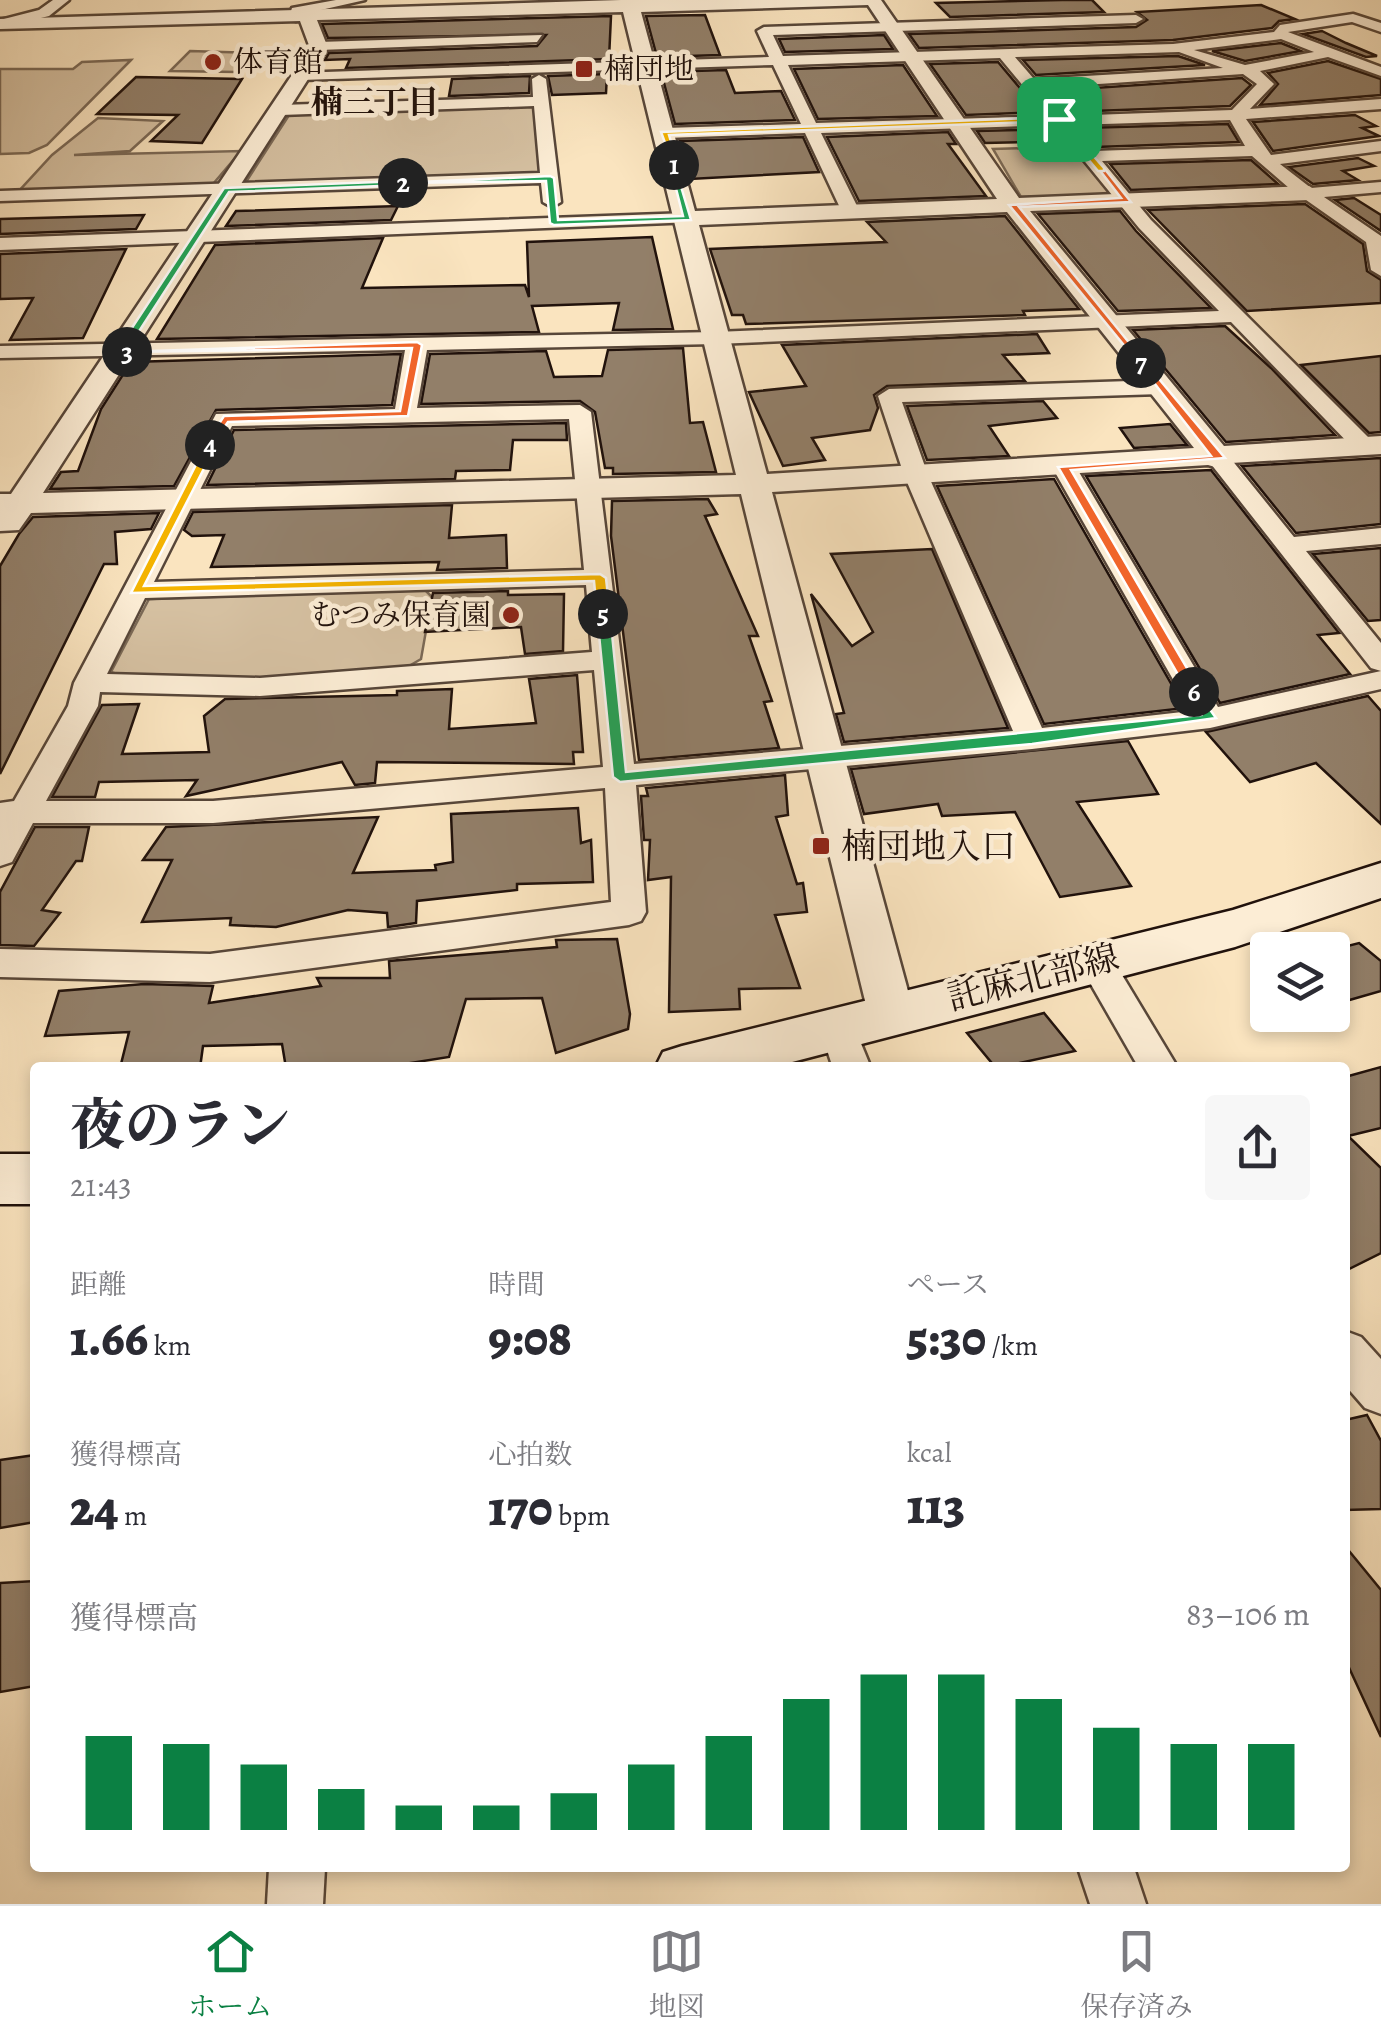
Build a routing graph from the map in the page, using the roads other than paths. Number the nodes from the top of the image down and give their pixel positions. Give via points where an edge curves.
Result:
1 (62, 0) edge
2 (358, 0) edge
3 (873, 0) edge
4 (1111, 0) edge
5 (630, 3) edge
6 (535, 10) junction
7 (301, 17) junction
8 (1136, 19) junction
9 (0, 24) edge
10 (891, 27) junction
11 (1381, 28) edge
12 (1282, 35) junction
13 (537, 38) junction
14 (320, 46) junction
15 (1363, 46) dead end
16 (1173, 48) junction
17 (1329, 51) junction
18 (1004, 53) junction
19 (910, 56) junction
20 (778, 60) junction
21 (645, 64) junction
22 (539, 68) junction
23 (1250, 70) junction
24 (449, 72) junction
25 (302, 76) junction
26 (1030, 84) junction
27 (1379, 89) edge
28 (541, 101) junction
29 (446, 104) junction
30 (281, 110) junction
31 (1236, 115) junction
32 (1059, 119) junction
33 (954, 123) junction
34 (811, 128) junction
35 (665, 132) junction
36 (1381, 146) edge
37 (1089, 156) junction
38 (1262, 156) junction
39 (550, 178) junction
40 (1381, 187) edge
41 (226, 189) junction
42 (1309, 193) junction
43 (0, 196) edge
44 (1128, 200) junction
45 (1013, 205) junction
46 (851, 212) junction
47 (688, 218) junction
48 (554, 223) junction
49 (198, 237) junction
50 (0, 244) edge
51 (1379, 246) edge
52 (1381, 270) edge
53 (1236, 316) junction
54 (1106, 322) junction
55 (716, 338) junction
56 (417, 345) junction
57 (0, 352) edge
58 (120, 352) junction
59 (1161, 387) junction
60 (405, 414) junction
61 (1372, 446) edge
62 (1219, 458) junction
63 (1064, 467) junction
64 (916, 475) junction
65 (758, 484) junction
66 (591, 489) junction
67 (181, 501) junction
68 (10, 504) edge
69 (0, 535) edge
70 (1381, 536) edge
71 (1286, 544) junction
72 (600, 578) junction
73 (136, 590) junction
74 (608, 660) junction
75 (1381, 662) edge
76 (1381, 680) edge
77 (88, 683) junction
78 (1210, 718) junction
79 (1032, 740) junction
80 (824, 759) junction
81 (620, 777) junction
82 (11, 812) edge
83 (0, 854) edge
84 (1381, 880) edge
85 (1095, 960) junction
86 (0, 963) edge
87 (892, 1012) junction
88 (845, 1048) edge
89 (731, 1062) edge
90 (1155, 1062) edge
91 (30, 1178) edge
92 (0, 1180) edge
93 (1350, 1358) edge
94 (1381, 1392) edge
95 (297, 1872) edge
96 (1107, 1872) edge
97 (295, 1904) edge
98 (1118, 1904) edge

1 - 9 street via 44,13
2 - 7 street via 297,10
3 - 5 street
3 - 10 street
4 - 8 street
5 - 6 street
5 - 21 street
6 - 7 street
6 - 13 street
7 - 9 street
7 - 14 street
8 - 10 street
8 - 16 street
10 - 19 street
10 - 20 street via 764,31
11 - 12 street via 1353,18 1280,29
12 - 16 street
12 - 17 street
13 - 14 street
13 - 22 street
14 - 25 street
15 - 17 street
16 - 18 street
16 - 23 street
17 - 23 street
17 - 27 street
18 - 19 street
18 - 26 street
19 - 20 street
19 - 33 street
20 - 21 street
20 - 34 street
21 - 22 street
21 - 35 street
22 - 24 street
22 - 28 street
23 - 26 street
23 - 31 street via 1266,84
24 - 25 street
24 - 29 street
25 - 30 street
26 - 32 street
27 - 31 street
28 - 29 street
28 - 39 street
29 - 30 street
30 - 41 street
31 - 32 street
31 - 38 street
32 - 33 street
32 - 37 street
33 - 34 street
33 - 45 street
34 - 35 street
34 - 46 street
35 - 47 street
36 - 38 street
37 - 38 street
37 - 44 street
38 - 42 street
39 - 41 street
39 - 48 street
40 - 42 street
41 - 43 street
41 - 49 street
42 - 44 street
42 - 51 street
44 - 45 street
44 - 53 street
45 - 46 street
45 - 54 street
46 - 47 street
47 - 48 street
47 - 55 street
48 - 49 street
49 - 50 street
49 - 58 street
51 - 52 street
53 - 54 street
53 - 61 street
54 - 55 street
54 - 59 street
55 - 56 street
55 - 65 street
56 - 58 street
56 - 60 street
57 - 58 street
58 - 68 street
59 - 62 street
59 - 64 street via 889,396
60 - 66 street via 580,412
60 - 67 street via 224,419
61 - 62 street
62 - 63 street
62 - 71 street
63 - 64 street
63 - 78 street
64 - 65 street
64 - 79 street
65 - 66 street
65 - 80 street
66 - 67 street
66 - 72 street
67 - 68 street
67 - 73 street
68 - 69 street
70 - 71 street
71 - 75 street
72 - 73 street
72 - 74 street
73 - 77 street
74 - 77 street via 260,687
74 - 81 street
76 - 78 street
77 - 82 street via 83,706
78 - 79 street
79 - 80 street
80 - 81 street
80 - 87 street
81 - 82 street via 213,812
81 - 86 street via 629,912 210,968
82 - 83 street
84 - 85 main road, 託麻北部線 via 1235,928
85 - 87 main road, 託麻北部線
85 - 90 street
87 - 88 main road, 託麻北部線
88 - 89 main road, 託麻北部線
91 - 92 main road
93 - 94 street
95 - 97 street
96 - 98 street

